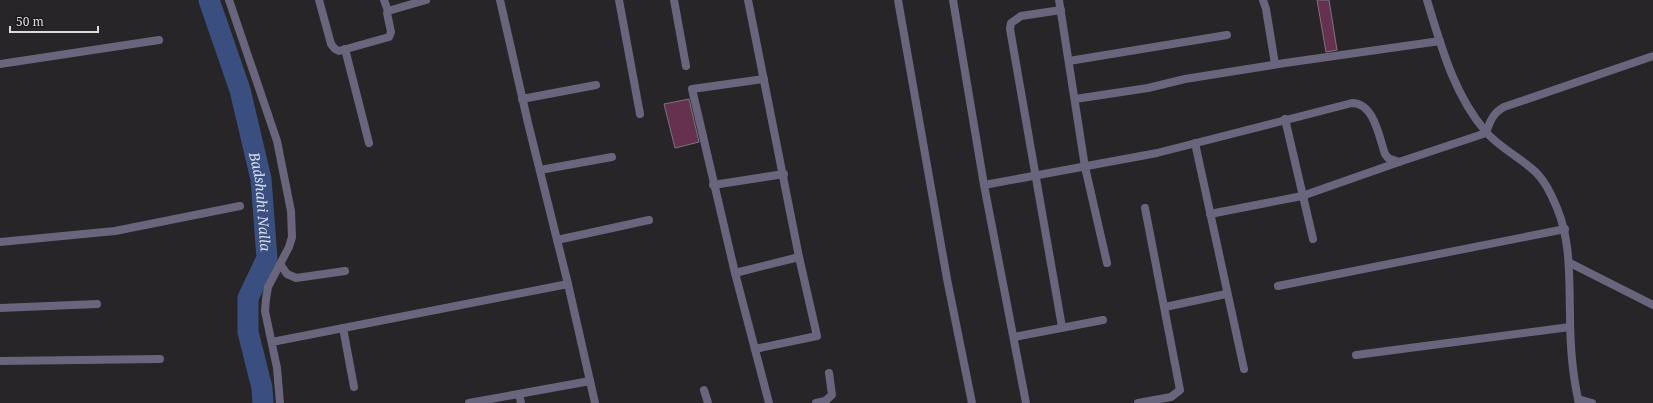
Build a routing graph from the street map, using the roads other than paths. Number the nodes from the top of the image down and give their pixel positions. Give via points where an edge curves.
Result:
1 (229, 0) edge
2 (319, 0) edge
3 (384, 0) edge
4 (426, 0) edge
5 (500, 0) edge
6 (619, 0) edge
7 (674, 0) edge
8 (748, 0) edge
9 (898, 0) edge
10 (953, 0) edge
11 (1059, 0) edge
12 (1263, 0) edge
13 (1427, 0) edge
14 (1061, 10) junction
15 (388, 11) junction
16 (1227, 35) dead end
17 (159, 40) dead end
18 (1440, 41) junction
19 (345, 49) junction
20 (1653, 56) edge
21 (1069, 61) junction
22 (0, 64) edge
23 (1275, 64) junction
24 (686, 66) dead end
25 (764, 79) junction
26 (596, 85) dead end
27 (522, 99) junction
28 (1075, 99) junction
29 (640, 114) dead end
30 (1285, 119) junction
31 (1486, 133) junction
32 (369, 143) dead end
33 (1195, 143) junction
34 (612, 157) dead end
35 (1399, 162) junction
36 (1085, 167) junction
37 (540, 170) junction
38 (784, 174) junction
39 (1035, 177) junction
40 (713, 185) junction
41 (984, 186) junction
42 (1302, 196) junction
43 (240, 206) dead end
44 (1145, 208) dead end
45 (1210, 214) junction
46 (649, 220) dead end
47 (1565, 229) junction
48 (1313, 239) dead end
49 (557, 240) junction
50 (0, 242) edge
51 (799, 257) junction
52 (1107, 263) dead end
53 (1570, 263) junction
54 (280, 264) junction
55 (345, 271) dead end
56 (735, 273) junction
57 (568, 284) junction
58 (1278, 286) dead end
59 (1226, 294) junction
60 (97, 304) dead end
61 (1653, 305) edge
62 (1165, 307) junction
63 (0, 308) edge
64 (1103, 320) dead end
65 (1062, 327) junction
66 (1570, 327) junction
67 (343, 328) junction
68 (1014, 337) junction
69 (272, 342) junction
70 (755, 349) junction
71 (1356, 355) dead end
72 (160, 359) dead end
73 (0, 361) edge
74 (1244, 369) dead end
75 (829, 373) dead end
76 (590, 381) junction
77 (354, 387) dead end
78 (704, 390) dead end
79 (519, 394) junction
80 (1578, 401) edge
81 (280, 403) edge
82 (469, 403) edge
83 (521, 403) edge
84 (595, 403) edge
85 (708, 403) edge
86 (769, 403) edge
87 (816, 403) edge
88 (972, 403) edge
89 (1026, 403) edge
90 (1138, 403) edge
91 (1592, 403) edge

1 - 54 street via 277,141 285,178 291,211 292,237
2 - 19 street via 331,44 335,49
3 - 15 street
4 - 15 street
5 - 27 street
6 - 29 street
7 - 24 street
8 - 25 street
9 - 88 street via 947,279
10 - 41 street
11 - 14 street
12 - 23 street
13 - 18 street
14 - 21 street
14 - 39 street via 1020,16 1011,23 1010,29
15 - 19 street via 391,32 389,37
16 - 21 street
17 - 22 street
18 - 23 street
18 - 31 street via 1462,95
19 - 32 street
20 - 31 street via 1504,107 1491,119
21 - 28 street
23 - 28 street
25 - 38 street
25 - 40 street via 692,89
26 - 27 street
27 - 37 street
28 - 36 street
30 - 33 street
30 - 35 street via 1359,103 1371,116 1385,154
30 - 42 street
31 - 35 street
31 - 47 street via 1532,169 1547,186
33 - 36 street
33 - 45 street
34 - 37 street
35 - 42 street
36 - 39 street
36 - 52 street
37 - 49 street
38 - 40 street
38 - 51 street
39 - 41 street
39 - 65 street
40 - 56 street
41 - 68 street
42 - 45 street
42 - 48 street
43 - 50 street via 115,231
44 - 62 street
45 - 59 street
46 - 49 street
47 - 53 street
47 - 58 street
49 - 57 street
51 - 56 street
51 - 70 street via 817,336
53 - 61 street
53 - 66 street
54 - 55 street via 287,274 296,278
54 - 69 street via 268,287 266,299 265,311
56 - 70 street
57 - 67 street
57 - 76 street
59 - 62 street
59 - 74 street
60 - 63 street
62 - 90 street via 1180,390 1171,397
64 - 65 street
65 - 68 street
66 - 71 street
66 - 80 street
67 - 69 street
67 - 77 street
68 - 89 street
69 - 81 street
70 - 86 street
72 - 73 street
75 - 87 street via 832,395
76 - 79 street
76 - 84 street
78 - 85 street
79 - 82 street
79 - 83 street
80 - 91 street

